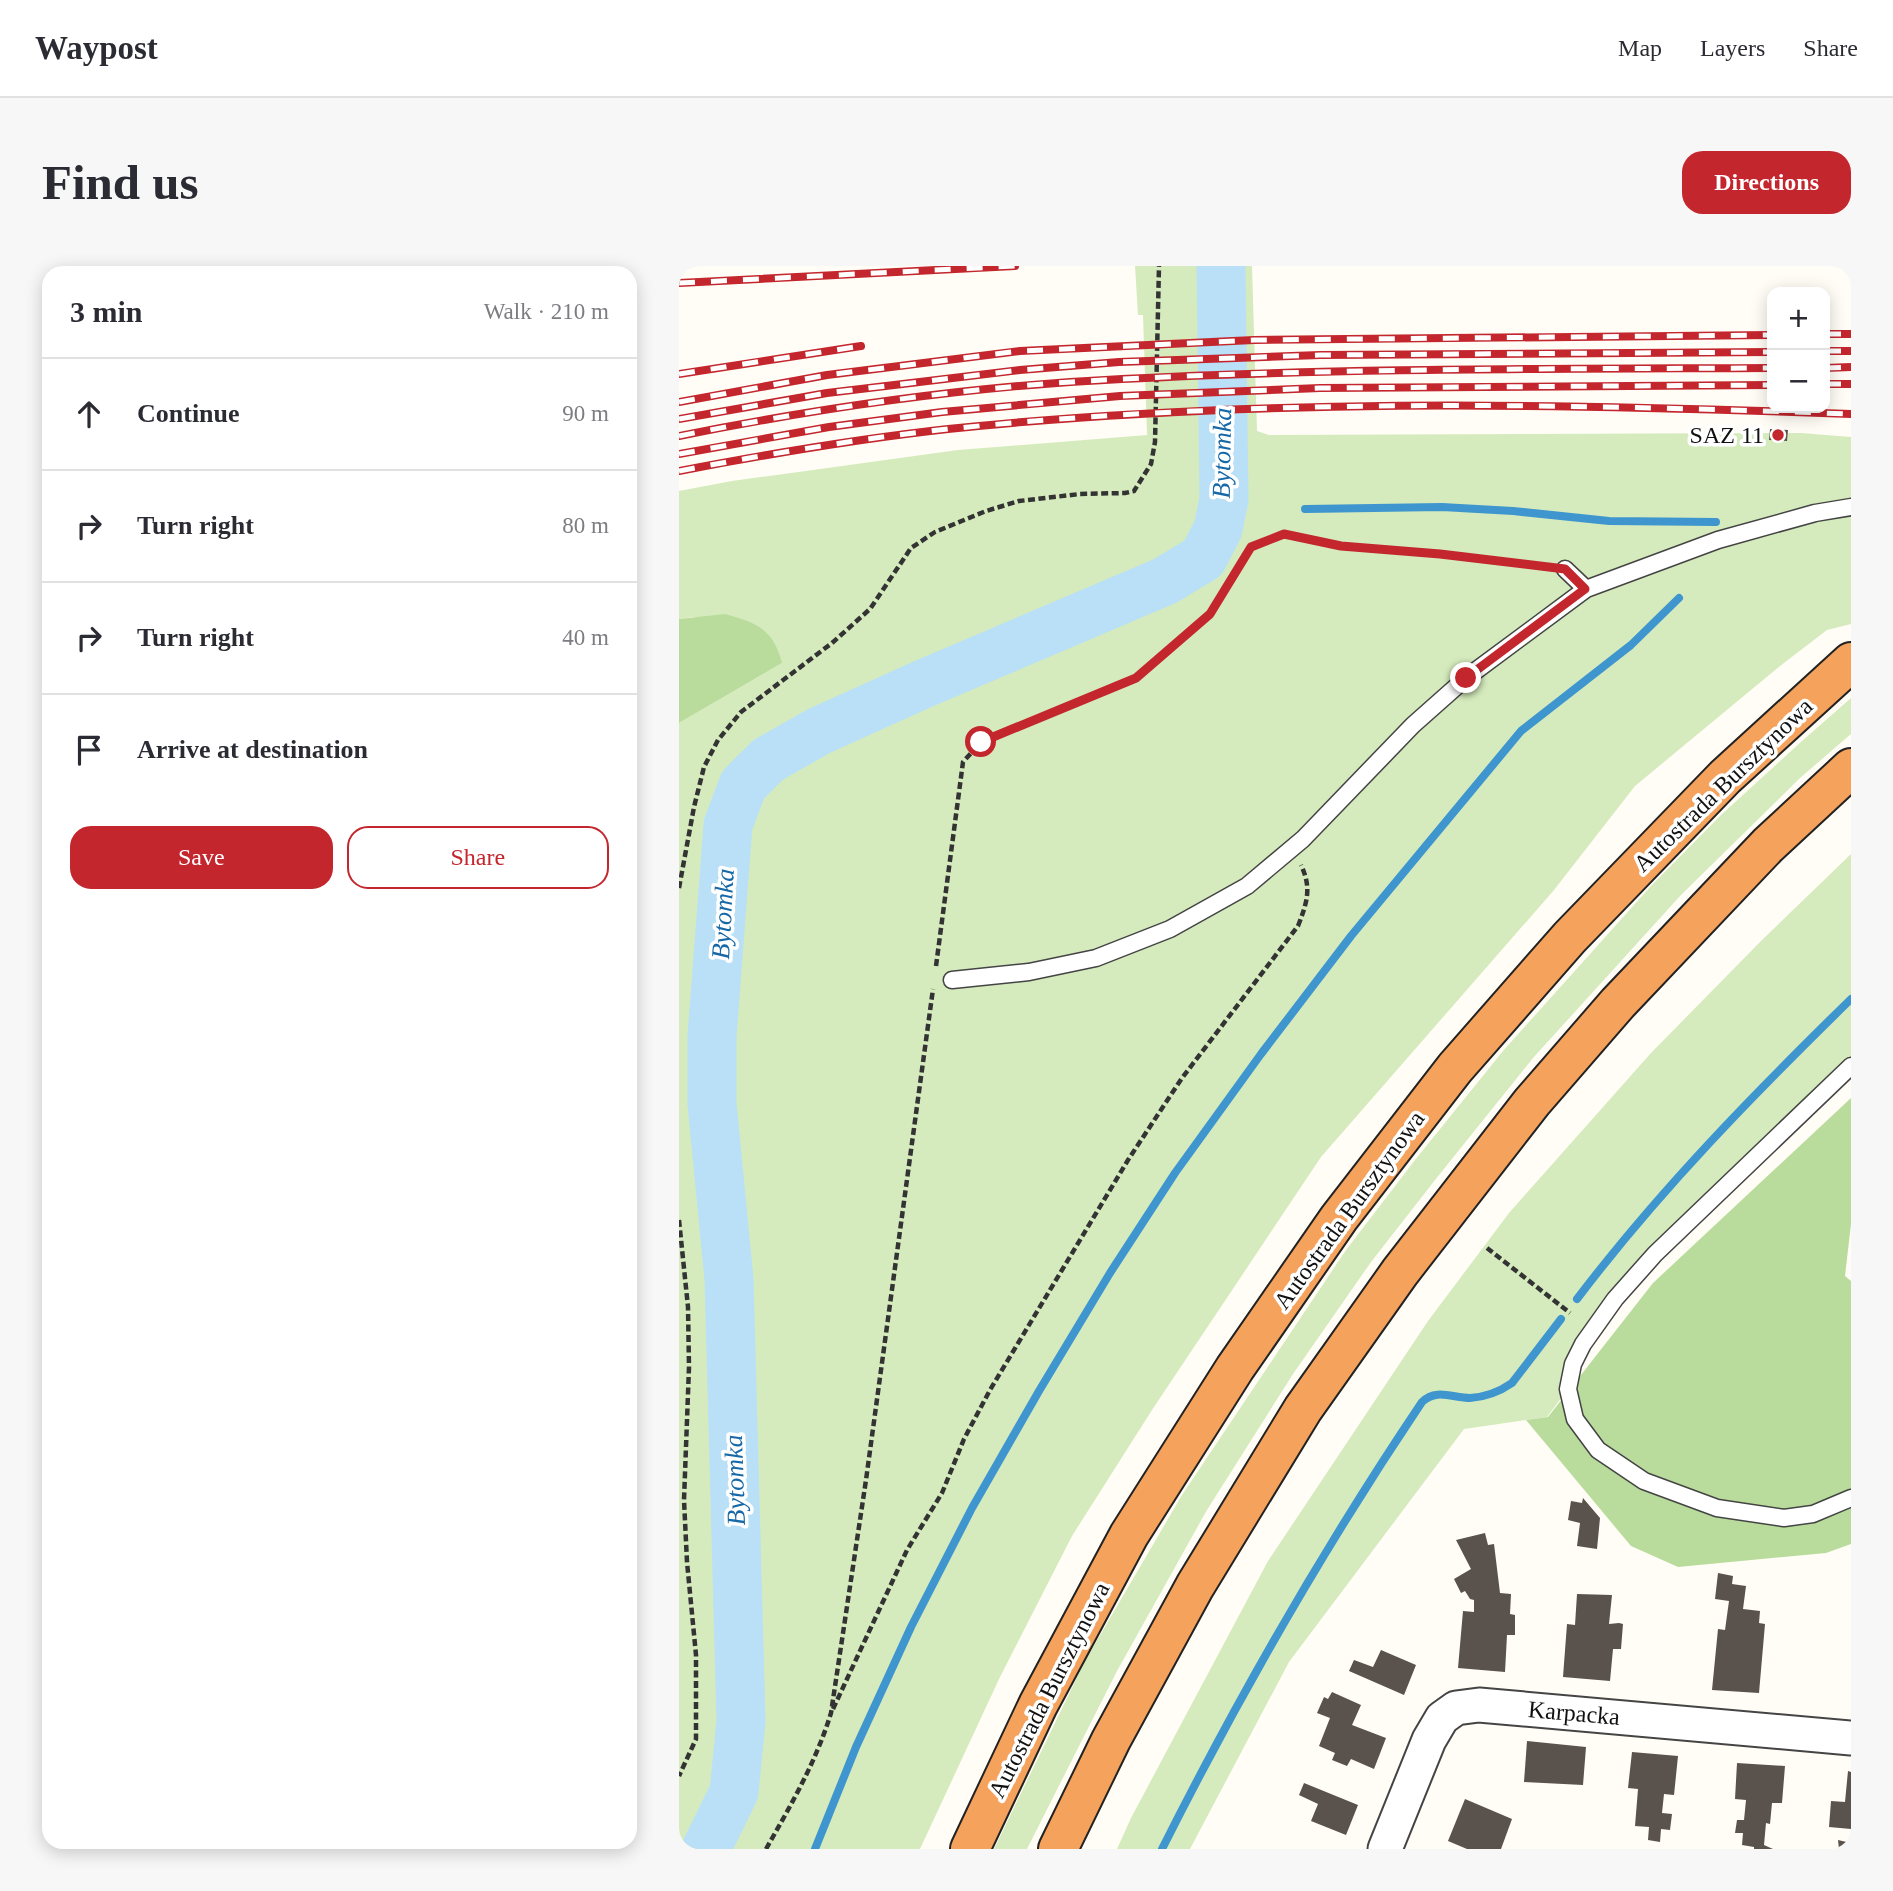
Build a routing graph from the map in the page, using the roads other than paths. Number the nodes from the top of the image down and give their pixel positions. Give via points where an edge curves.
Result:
1 (1851, 508) edge
2 (1565, 569) road end
3 (1585, 589) junction
4 (1851, 662) edge
5 (1851, 768) edge
6 (952, 980) dead end
7 (1851, 1066) edge
8 (1851, 1498) edge
9 (1851, 1738) edge
10 (969, 1849) edge
11 (1058, 1849) edge
12 (1385, 1849) edge

1 - 3 lane via 1815,513 1718,540
2 - 3 lane
3 - 6 lane via 1466,678 1303,839 1247,886 1170,929 1096,958 1029,972
4 - 10 highway, Autostrada Bursztynowa via 1725,777 1570,937 1455,1068 1339,1219 1235,1368 1129,1535 1038,1704
5 - 11 highway via 1768,845 1618,1003 1532,1102 1400,1272 1303,1409 1195,1586
7 - 8 lane via 1655,1254 1615,1299 1583,1344 1567,1388 1575,1419 1598,1450 1644,1481 1717,1508 1784,1518 1813,1514
9 - 12 street, Karpacka via 1479,1705 1456,1708 1442,1718 1429,1740

